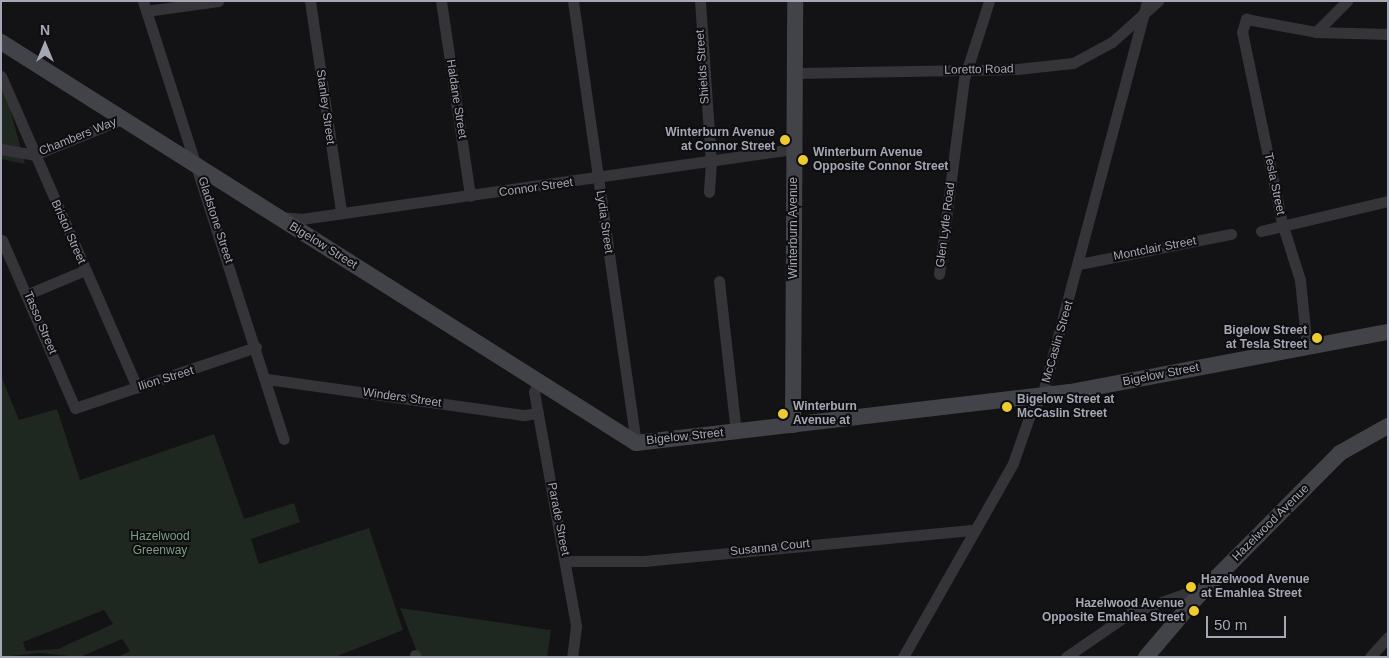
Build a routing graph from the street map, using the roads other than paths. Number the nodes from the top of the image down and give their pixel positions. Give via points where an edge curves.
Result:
1 (218, 1) edge
2 (310, 1) edge
3 (441, 1) edge
4 (573, 1) edge
5 (700, 1) edge
6 (795, 1) edge
7 (989, 1) edge
8 (1158, 1) edge
9 (1347, 1) edge
10 (145, 6) edge
11 (1146, 6) edge
12 (1316, 32) junction
13 (1388, 34) edge
14 (1, 42) edge
15 (966, 70) junction
16 (795, 73) junction
17 (1, 76) edge
18 (122, 119) junction
19 (1, 149) edge
20 (795, 150) junction
21 (34, 155) junction
22 (711, 162) junction
23 (198, 168) junction
24 (597, 179) junction
25 (709, 192) dead end
26 (470, 196) junction
27 (1388, 200) edge
28 (341, 212) junction
29 (276, 216) junction
30 (1282, 223) junction
31 (1261, 230) dead end
32 (1231, 234) dead end
33 (2, 240) edge
34 (1079, 264) junction
35 (85, 270) junction
36 (940, 274) dead end
37 (719, 281) dead end
38 (28, 294) junction
39 (1388, 332) edge
40 (256, 348) junction
41 (1307, 348) junction
42 (267, 379) junction
43 (538, 383) junction
44 (137, 388) junction
45 (1042, 396) junction
46 (75, 408) joint
47 (538, 413) junction
48 (793, 425) junction
49 (1388, 426) edge
50 (736, 432) junction
51 (284, 439) dead end
52 (636, 443) junction
53 (975, 530) junction
54 (566, 561) junction
55 (1198, 596) junction
56 (1388, 637) edge
57 (572, 657) edge
58 (903, 657) edge
59 (1066, 657) edge
60 (1146, 657) edge
61 (1370, 657) edge

1 - 10 street
2 - 28 street, Stanley Street
3 - 26 street, Haldane Street
4 - 24 street, Lydia Street
5 - 22 street, Shields Street
6 - 16 street, Winterburn Avenue
7 - 15 street, Glen Lytle Road
8 - 11 street, Loretto Road
9 - 12 street
10 - 23 street, Gladstone Street
11 - 15 street, Loretto Road via 1112,42 1072,64
11 - 34 street, McCaslin Street
12 - 13 street
12 - 30 street, Tesla Street via 1246,19 1242,32
14 - 18 street, Bigelow Street
15 - 16 street, Loretto Road
15 - 36 street, Glen Lytle Road
16 - 20 street, Winterburn Avenue
17 - 21 street, Bristol Street
18 - 21 street, Chambers Way
18 - 23 street, Bigelow Street
19 - 21 street
20 - 22 street, Connor Street
20 - 48 street, Winterburn Avenue
21 - 35 street, Bristol Street
22 - 24 street, Connor Street
22 - 25 street, Shields Street
23 - 29 street, Bigelow Street
23 - 40 street, Gladstone Street
24 - 26 street, Connor Street
24 - 52 street, Lydia Street
26 - 28 street, Connor Street
27 - 30 street
28 - 29 street, Connor Street via 301,219
29 - 43 street, Bigelow Street
30 - 31 street
30 - 41 street, Tesla Street via 1300,280
32 - 34 street, Montclair Street
33 - 38 street, Tasso Street
34 - 45 street, McCaslin Street
35 - 38 street
35 - 44 street, Bristol Street
37 - 50 street
38 - 46 street, Tasso Street
39 - 41 street, Bigelow Street
40 - 42 street, Gladstone Street
40 - 44 street, Ilion Street
41 - 45 street, Bigelow Street
42 - 47 street, Winders Street via 524,415
42 - 51 street, Gladstone Street
43 - 47 street, Parade Street via 534,392
43 - 52 street, Bigelow Street
44 - 46 street, Ilion Street
45 - 48 street, Bigelow Street
45 - 53 street, McCaslin Street via 1032,410 1013,463
47 - 54 street, Parade Street
48 - 50 street, Bigelow Street
49 - 55 street, Hazelwood Avenue via 1340,453
50 - 52 street, Bigelow Street
53 - 54 street, Susanna Court via 636,562
53 - 58 street, McCaslin Street
54 - 57 street, Parade Street via 576,626
55 - 59 street via 1184,594 1130,613
55 - 60 street, Hazelwood Avenue
56 - 61 street

